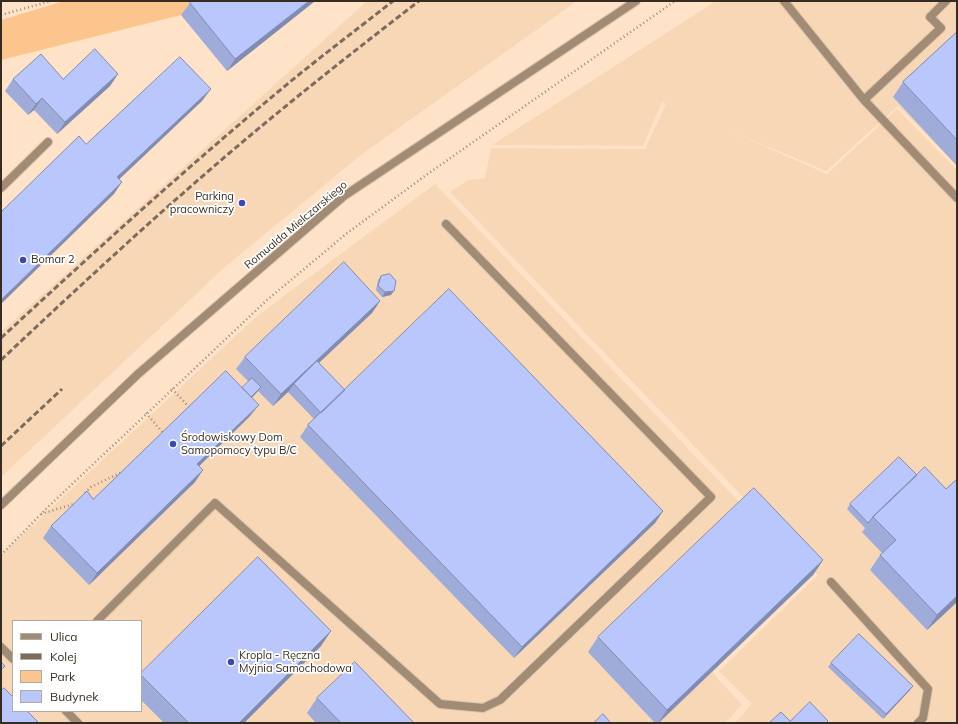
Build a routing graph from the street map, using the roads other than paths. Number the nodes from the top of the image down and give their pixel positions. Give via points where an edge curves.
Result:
1 (636, 1) edge
2 (784, 1) edge
3 (946, 1) edge
4 (864, 100) junction
5 (48, 142) dead end
6 (1, 188) edge
7 (957, 198) edge
8 (446, 224) dead end
9 (1, 505) edge
10 (831, 582) dead end
11 (98, 620) edge
12 (1, 647) edge
13 (12, 658) edge
14 (67, 712) edge
15 (78, 723) edge
16 (918, 723) edge

1 - 9 street, Romualda Mielczarskiego via 344,196 138,374
2 - 4 street
3 - 4 street via 930,17 941,28
4 - 7 street
5 - 6 street
8 - 11 street via 711,497 500,700 483,708 440,704 215,503
10 - 16 street via 928,689 922,718
12 - 13 street
14 - 15 street

